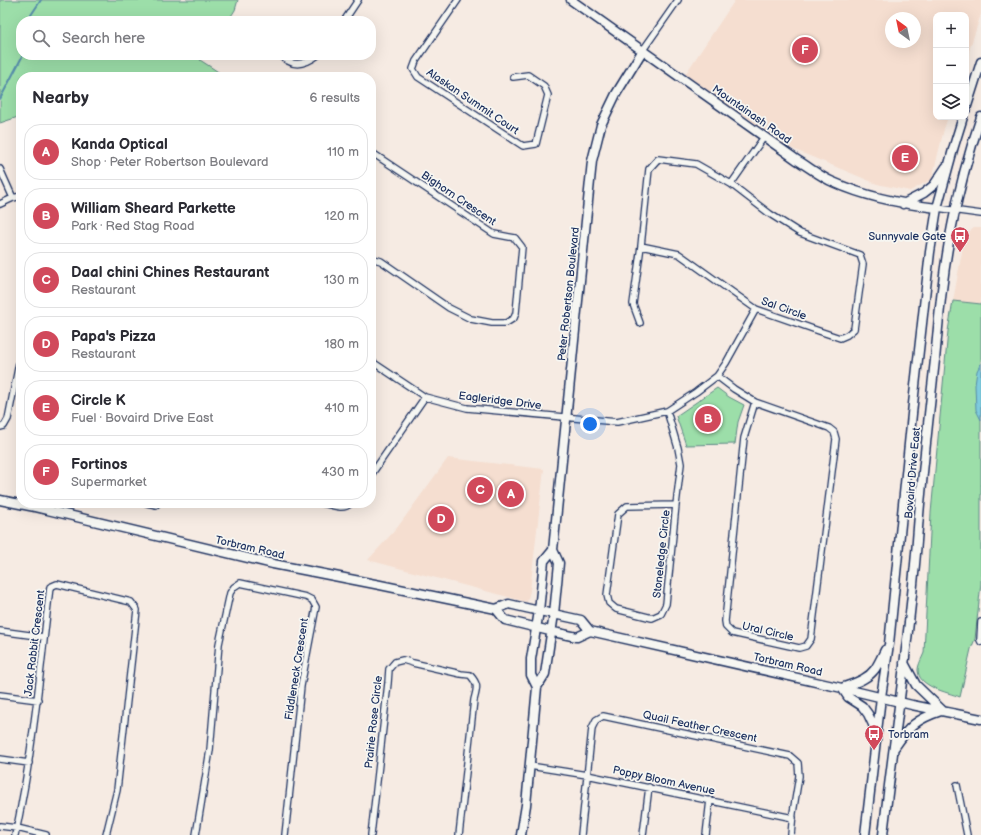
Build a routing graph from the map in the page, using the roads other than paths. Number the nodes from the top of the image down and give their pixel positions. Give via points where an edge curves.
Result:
1 (358, 0) edge
2 (458, 0) edge
3 (571, 0) edge
4 (678, 0) edge
5 (347, 16) edge
6 (643, 50) junction
7 (287, 60) edge
8 (312, 60) edge
9 (981, 62) edge
10 (513, 77) dead end
11 (969, 100) edge
12 (981, 117) edge
13 (962, 120) edge
14 (764, 137) junction
15 (376, 155) edge
16 (950, 161) junction
17 (0, 170) edge
18 (731, 184) junction
19 (16, 197) edge
20 (13, 198) junction
21 (0, 204) edge
22 (903, 204) junction
23 (937, 208) junction
24 (955, 211) junction
25 (981, 214) edge
26 (641, 246) junction
27 (376, 260) edge
28 (756, 309) junction
29 (640, 323) dead end
30 (376, 365) edge
31 (717, 376) junction
32 (16, 378) edge
33 (424, 397) junction
34 (755, 402) junction
35 (667, 411) junction
36 (566, 417) junction
37 (0, 427) edge
38 (376, 469) edge
39 (0, 500) edge
40 (16, 503) edge
41 (676, 504) junction
42 (37, 508) edge
43 (552, 550) junction
44 (496, 610) junction
45 (539, 611) junction
46 (554, 614) junction
47 (981, 622) edge
48 (536, 627) junction
49 (0, 631) edge
50 (551, 631) junction
51 (590, 631) junction
52 (44, 637) junction
53 (981, 642) edge
54 (889, 644) junction
55 (904, 663) junction
56 (537, 688) junction
57 (842, 688) junction
58 (0, 695) edge
59 (881, 697) junction
60 (38, 700) junction
61 (899, 701) junction
62 (942, 711) junction
63 (981, 719) edge
64 (876, 732) junction
65 (894, 750) junction
66 (0, 759) edge
67 (29, 763) junction
68 (530, 766) junction
69 (587, 775) junction
70 (957, 785) dead end
71 (649, 787) junction
72 (710, 800) junction
73 (793, 818) junction
74 (0, 826) edge
75 (17, 828) junction
76 (15, 835) edge
77 (46, 835) edge
78 (106, 835) edge
79 (196, 835) edge
80 (285, 835) edge
81 (371, 835) edge
82 (459, 835) edge
83 (521, 835) edge
84 (581, 835) edge
85 (643, 835) edge
86 (706, 835) edge
87 (791, 835) edge
88 (865, 835) edge
89 (883, 835) edge
90 (967, 835) edge

1 - 5 street
2 - 10 street, Alaskan Summit Court via 416,61 413,69 418,77 522,146 536,144 548,95 544,86 528,75
3 - 6 main road, Mountainash Road
4 - 6 street
6 - 14 main road, Mountainash Road
6 - 36 main road, Peter Robertson Boulevard via 616,94 601,125 592,161
7 - 8 street via 299,64
9 - 11 main road
12 - 24 main road, Bovaird Drive East
13 - 16 main road, Bovaird Drive East
14 - 18 street
14 - 22 main road, Mountainash Road via 833,182
15 - 27 street, Bighorn Crescent via 494,234 515,238 522,247 514,318 506,322 492,323 471,319 449,308
16 - 22 main road via 934,185
16 - 23 main road, Bovaird Drive East
17 - 20 street
18 - 26 street, Sal Circle via 696,164 658,159 649,169
18 - 28 street, Sal Circle via 800,233 860,255 863,264 854,329 840,338
19 - 20 street
20 - 21 street
22 - 23 main road, Mountainash Road
23 - 24 street
23 - 54 main road, Bovaird Drive East via 925,290
24 - 25 street
24 - 55 main road, Bovaird Drive East via 940,310
26 - 28 street, Sal Circle via 679,254
26 - 29 street via 633,304
28 - 31 street
30 - 33 street, Eagleridge Drive
31 - 34 street, Ural Circle
31 - 35 street
32 - 37 street via 8,419 4,426
33 - 36 street, Eagleridge Drive via 467,408
33 - 38 street
34 - 34 street, Ural Circle via 830,428 836,439 811,638 806,646 798,648 732,633 725,621 744,438
35 - 36 street, Eagleridge Drive via 617,422
35 - 41 street, Stoneledge Circle via 681,464
36 - 43 main road, Peter Robertson Boulevard
39 - 40 main road, Torbram Road
41 - 41 street, Stoneledge Circle via 666,604 661,614 652,618 616,609 609,603 607,595 618,514 627,506
42 - 44 main road, Torbram Road via 273,564
43 - 45 main road, Peter Robertson Boulevard via 544,561
43 - 46 main road, Peter Robertson Boulevard via 559,563
44 - 45 main road, Torbram Road via 509,604
44 - 48 main road, Torbram Road via 505,620
45 - 46 main road, Torbram Road
45 - 48 main road, Peter Robertson Boulevard
46 - 50 main road, Peter Robertson Boulevard
46 - 51 main road, Torbram Road via 581,620
47 - 53 street
48 - 50 main road, Torbram Road
48 - 56 main road, Peter Robertson Boulevard via 530,676
49 - 52 street
50 - 51 main road, Torbram Road via 577,637
50 - 56 main road, Peter Robertson Boulevard via 545,674
51 - 57 main road, Torbram Road
52 - 60 street, Jack Rabbit Crescent
52 - 78 street, Jack Rabbit Crescent via 50,586 57,584 131,602 137,610 117,790
54 - 57 main road via 869,675
54 - 59 main road, Bovaird Drive East
55 - 61 main road, Bovaird Drive East
55 - 62 main road via 916,685
56 - 68 main road, Peter Robertson Boulevard
57 - 59 main road, Torbram Road
57 - 64 main road via 848,697 862,706
58 - 60 street
59 - 61 main road, Torbram Road
59 - 64 main road, Bovaird Drive East
60 - 67 street, Jack Rabbit Crescent
61 - 62 main road, Torbram Road
61 - 65 main road, Bovaird Drive East
62 - 63 main road, Torbram Road
62 - 65 main road via 928,715 914,724 903,734
64 - 88 main road, Bovaird Drive East
65 - 89 main road, Bovaird Drive East
66 - 67 street
67 - 75 street, Jack Rabbit Crescent
68 - 69 street, Poppy Bloom Avenue
68 - 83 main road, Peter Robertson Boulevard
69 - 71 street, Poppy Bloom Avenue
69 - 73 street, Quail Feather Crescent via 592,728 596,720 603,716 613,718 790,756 798,763 799,776
69 - 84 street
70 - 90 street
71 - 72 street, Poppy Bloom Avenue
71 - 85 street
72 - 73 street, Poppy Bloom Avenue
72 - 86 street
73 - 87 street
74 - 75 street
75 - 76 street, Jack Rabbit Crescent
75 - 77 street
79 - 80 street, Fiddleneck Crescent via 210,750 219,644 230,593 240,583 306,597 312,600 316,607 301,686
81 - 82 street, Prairie Rose Circle via 389,669 395,662 403,660 470,675 476,681

